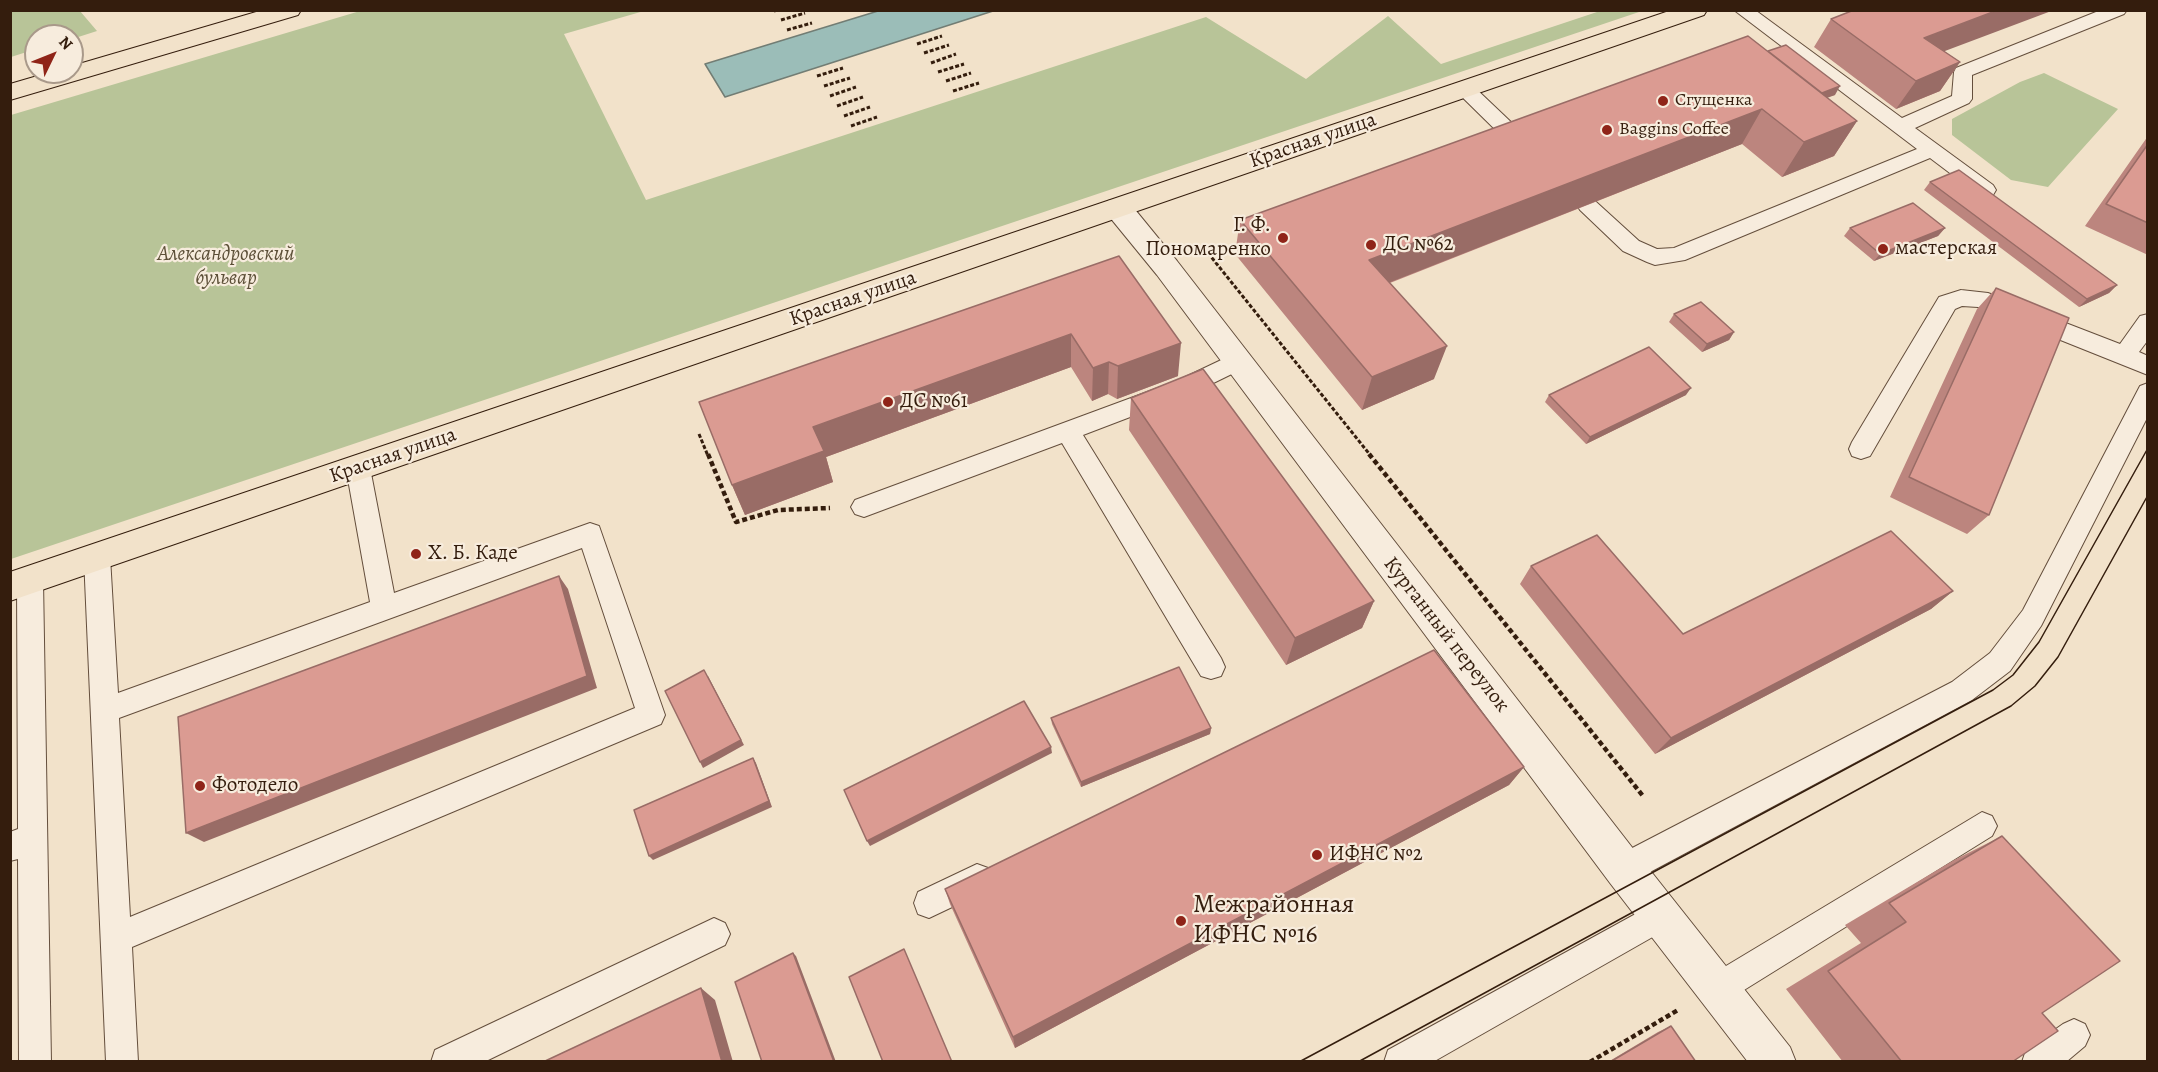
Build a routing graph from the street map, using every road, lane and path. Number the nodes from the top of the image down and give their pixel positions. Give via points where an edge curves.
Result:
1 (290, 10) edge
2 (1696, 10) edge
3 (1743, 10) edge
4 (2118, 10) edge
5 (805, 13) dead end
6 (781, 20) dead end
7 (812, 22) dead end
8 (787, 30) dead end
9 (942, 36) dead end
10 (917, 44) dead end
11 (949, 45) dead end
12 (924, 53) dead end
13 (957, 54) dead end
14 (931, 63) dead end
15 (964, 64) dead end
16 (843, 68) dead end
17 (938, 72) dead end
18 (971, 73) dead end
19 (817, 76) dead end
20 (850, 78) dead end
21 (946, 81) dead end
22 (979, 83) dead end
23 (824, 86) dead end
24 (856, 87) dead end
25 (1465, 89) junction
26 (953, 91) dead end
27 (10, 92) edge
28 (830, 96) dead end
29 (863, 97) dead end
30 (837, 105) dead end
31 (870, 107) dead end
32 (844, 116) dead end
33 (877, 117) dead end
34 (850, 126) dead end
35 (1900, 127) junction
36 (1525, 147) edge
37 (1932, 150) junction
38 (1587, 205) edge
39 (2006, 205) edge
40 (1118, 208) junction
41 (1208, 253) dead end
42 (2148, 322) edge
43 (2125, 355) junction
44 (1236, 362) junction
45 (2148, 366) edge
46 (2148, 392) edge
47 (1068, 432) junction
48 (699, 434) dead end
49 (1862, 449) dead end
50 (358, 468) junction
51 (864, 507) joint
52 (97, 557) junction
53 (20, 583) edge
54 (384, 609) junction
55 (1211, 667) dead end
56 (105, 710) junction
57 (1643, 796) dead end
58 (1982, 826) dead end
59 (22, 842) edge
60 (1004, 866) edge
61 (1624, 869) junction
62 (929, 903) dead end
63 (1661, 915) junction
64 (714, 934) dead end
65 (117, 938) junction
66 (1701, 998) junction
67 (2074, 1035) edge
68 (35, 1062) edge
69 (122, 1062) edge
70 (447, 1062) edge
71 (1400, 1062) edge
72 (1590, 1062) edge
73 (1776, 1062) edge
74 (2038, 1062) edge

1 - 27 main road
2 - 25 main road, Красная улица
3 - 35 lane
4 - 35 lane via 1963,72 1962,99
5 - 6 path
7 - 8 path
9 - 10 path
11 - 12 path
13 - 14 path
15 - 17 path
16 - 19 path
18 - 21 path
20 - 23 path
22 - 26 path
24 - 28 path
25 - 36 lane
25 - 40 main road, Красная улица
29 - 30 path
31 - 32 path
33 - 34 path
35 - 37 lane
37 - 38 lane via 1677,255 1655,257 1631,246
37 - 39 lane
40 - 44 street, Курганный переулок
40 - 50 main road, Красная улица
41 - 57 path
42 - 43 lane
43 - 45 lane
43 - 49 lane via 1980,299 1961,298 1947,303
44 - 47 lane via 1185,387
44 - 61 street, Курганный переулок via 1442,648
46 - 61 lane via 2032,618 2000,662 1962,691
47 - 51 lane
47 - 55 lane
48 - 51 path via 736,522 778,510
50 - 52 main road, Красная улица
50 - 54 lane
52 - 53 main road, Красная улица
52 - 56 lane
53 - 59 lane
54 - 56 lane
54 - 65 lane via 590,534 651,715
56 - 65 lane
58 - 66 lane
59 - 68 lane
60 - 62 lane
61 - 63 street, Курганный переулок
63 - 66 street, Курганный переулок
63 - 71 lane
64 - 70 lane
65 - 69 lane
66 - 72 path
66 - 73 street, Курганный переулок
67 - 74 lane

